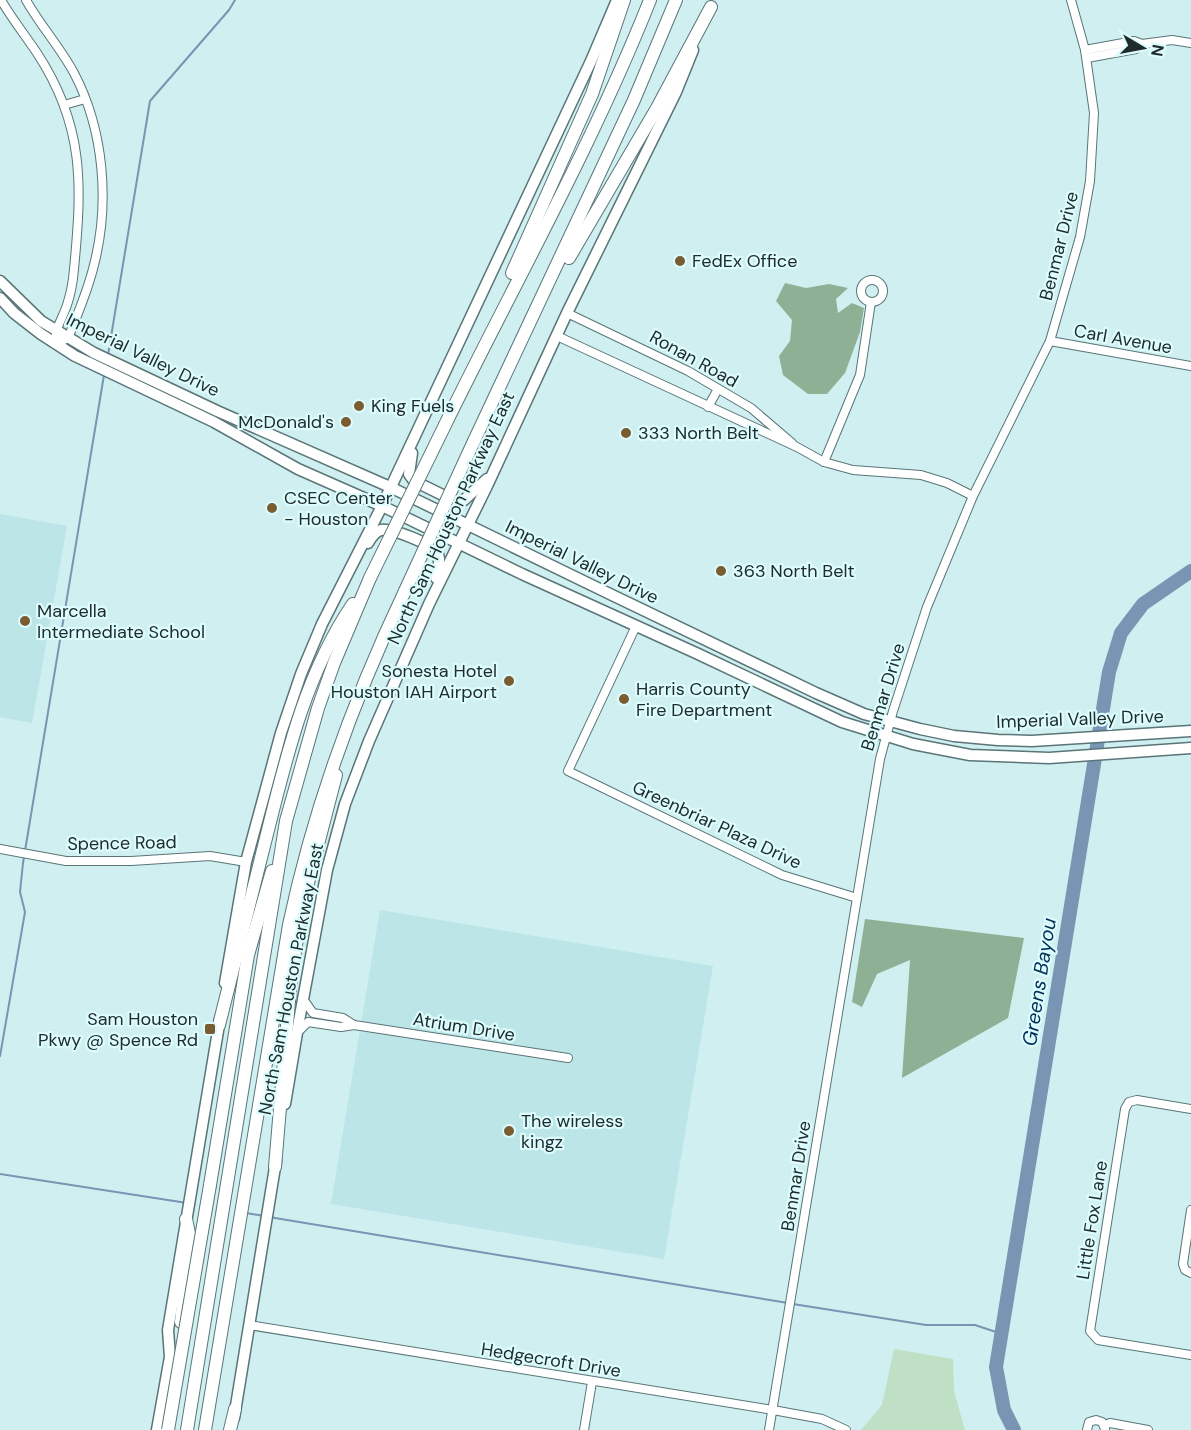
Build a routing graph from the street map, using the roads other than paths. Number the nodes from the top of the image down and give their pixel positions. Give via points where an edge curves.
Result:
1 (1, 0) edge
2 (26, 0) edge
3 (617, 0) edge
4 (624, 0) edge
5 (649, 0) edge
6 (676, 0) edge
7 (1071, 0) edge
8 (712, 4) edge
9 (1191, 43) edge
10 (1086, 54) junction
11 (85, 99) junction
12 (64, 105) junction
13 (0, 281) edge
14 (0, 297) edge
15 (871, 302) dead end
16 (567, 313) junction
17 (534, 316) junction
18 (55, 331) junction
19 (557, 336) junction
20 (68, 338) junction
21 (1050, 341) junction
22 (55, 344) junction
23 (91, 358) junction
24 (475, 364) junction
25 (1191, 366) edge
26 (718, 389) junction
27 (708, 407) junction
28 (420, 424) junction
29 (258, 427) junction
30 (249, 442) junction
31 (797, 447) junction
32 (824, 462) junction
33 (492, 474) junction
34 (390, 487) junction
35 (973, 496) junction
36 (382, 506) junction
37 (467, 524) junction
38 (458, 543) junction
39 (357, 554) junction
40 (370, 578) junction
41 (612, 596) junction
42 (429, 604) junction
43 (604, 611) junction
44 (636, 626) junction
45 (355, 701) junction
46 (890, 721) junction
47 (1191, 730) edge
48 (885, 737) junction
49 (1005, 740) junction
50 (1191, 748) edge
51 (1005, 757) junction
52 (286, 821) junction
53 (0, 849) edge
54 (246, 862) junction
55 (857, 898) junction
56 (303, 999) junction
57 (219, 1025) junction
58 (354, 1025) junction
59 (297, 1033) junction
60 (568, 1058) dead end
61 (1191, 1109) edge
62 (275, 1167) junction
63 (1191, 1210) edge
64 (186, 1219) junction
65 (1191, 1273) edge
66 (249, 1325) junction
67 (1191, 1356) edge
68 (592, 1382) junction
69 (236, 1409) joint
70 (773, 1410) junction
71 (1104, 1428) edge
72 (157, 1430) edge
73 (169, 1430) edge
74 (187, 1430) edge
75 (205, 1430) edge
76 (231, 1430) edge
77 (584, 1430) edge
78 (769, 1430) edge
79 (846, 1430) edge
80 (1087, 1430) edge
81 (1148, 1430) edge

1 - 12 street via 37,53
2 - 11 street via 75,74
3 - 28 main road
4 - 24 highway via 592,94 483,337
5 - 24 highway, North Sam Houston Parkway East via 570,177
6 - 17 highway, North Sam Houston Parkway East
7 - 10 street, Benmar Drive
8 - 16 main road, North Sam Houston Parkway East via 676,92
8 - 17 highway via 657,108
9 - 10 street via 1172,40 1142,44 1136,49
10 - 21 street, Benmar Drive via 1094,113 1090,181 1080,237
11 - 12 street
11 - 20 street via 98,148 102,215 94,265
12 - 18 street via 77,154 80,198 70,294
13 - 18 main road, Imperial Valley Drive
14 - 22 main road, Imperial Valley Drive via 14,313
15 - 32 street via 860,375
16 - 19 main road, North Sam Houston Parkway East
16 - 26 street, Ronan Road
17 - 45 highway, North Sam Houston Parkway East, bridge
18 - 20 main road, Imperial Valley Drive
18 - 22 street
19 - 27 street, Ronan Road
19 - 33 main road, North Sam Houston Parkway East
20 - 22 street
20 - 23 main road, Imperial Valley Drive
21 - 25 street, Carl Avenue
21 - 35 street, Benmar Drive
22 - 23 main road, Imperial Valley Drive
23 - 29 main road, Imperial Valley Drive via 121,365
23 - 30 main road, Imperial Valley Drive via 119,377
24 - 40 highway, North Sam Houston Parkway East, bridge
26 - 27 street
26 - 31 street, Ronan Road via 751,408
27 - 31 street, Ronan Road
28 - 33 main road via 409,465 414,481 457,502
28 - 34 main road
29 - 30 main road
29 - 34 main road, Imperial Valley Drive
30 - 36 main road, Imperial Valley Drive via 298,469
31 - 32 street, Ronan Road
32 - 35 street, Ronan Road via 867,472 921,475
33 - 37 main road, North Sam Houston Parkway East
34 - 36 main road
34 - 37 main road, Imperial Valley Drive
35 - 46 street, Benmar Drive via 927,607
36 - 38 main road, Imperial Valley Drive
36 - 39 main road
37 - 38 main road, North Sam Houston Parkway East
37 - 41 main road, Imperial Valley Drive
38 - 42 main road, North Sam Houston Parkway East
38 - 43 main road, Imperial Valley Drive
39 - 42 main road via 375,532 383,530 403,534 436,550 439,567
39 - 54 main road via 296,688
40 - 52 highway, North Sam Houston Parkway East via 318,708
40 - 57 highway via 340,622 309,688 287,754
41 - 43 main road
41 - 46 main road, Imperial Valley Drive via 832,700
42 - 56 main road, North Sam Houston Parkway East via 345,804 327,870
43 - 44 main road, Imperial Valley Drive
44 - 48 main road, Imperial Valley Drive via 815,711
44 - 55 street, Greenbriar Plaza Drive via 568,771 782,875
45 - 62 highway via 302,906 291,978
45 - 75 highway, North Sam Houston Parkway East via 300,872 289,925
46 - 48 street, Benmar Drive
46 - 49 main road, Imperial Valley Drive via 954,736
47 - 49 main road, Imperial Valley Drive
48 - 51 main road, Imperial Valley Drive via 942,751
48 - 55 street, Benmar Drive
49 - 51 main road
50 - 51 main road, Imperial Valley Drive
52 - 73 highway, bridge via 248,955
52 - 74 highway, North Sam Houston Parkway East
53 - 54 street, Spence Road via 66,861 210,856
54 - 57 main road
55 - 70 street, Benmar Drive
56 - 58 street, Atrium Drive via 313,1013 344,1018
56 - 59 main road, North Sam Houston Parkway East
57 - 64 main road
58 - 59 street, Atrium Drive via 308,1022
58 - 60 street, Atrium Drive
59 - 62 main road, North Sam Houston Parkway East
61 - 67 street, Little Fox Lane via 1137,1100 1125,1108 1090,1320 1090,1331 1098,1340
62 - 66 main road, North Sam Houston Parkway East
63 - 65 street via 1183,1264
64 - 72 main road
64 - 73 highway via 190,1238
66 - 68 street, Hedgecroft Drive
66 - 69 main road, North Sam Houston Parkway East
68 - 70 street, Hedgecroft Drive
68 - 77 street
69 - 76 highway
70 - 78 street, Benmar Drive
70 - 79 street, Hedgecroft Drive via 822,1419
71 - 80 street via 1099,1420 1092,1420
71 - 81 street via 1110,1423

